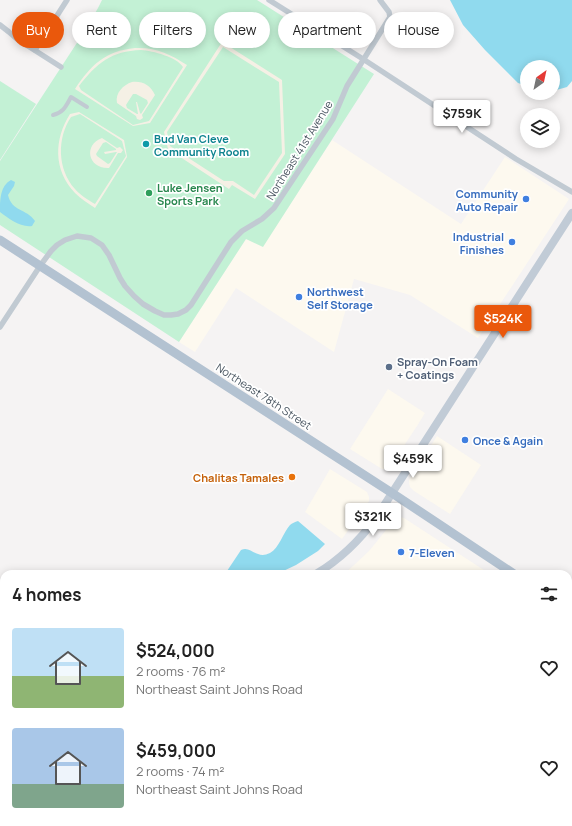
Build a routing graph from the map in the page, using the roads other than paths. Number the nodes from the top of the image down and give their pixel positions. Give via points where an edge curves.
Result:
1 (67, 0) edge
2 (269, 0) edge
3 (380, 0) edge
4 (0, 25) edge
5 (35, 50) junction
6 (364, 59) junction
7 (61, 67) dead end
8 (87, 107) dead end
9 (53, 115) dead end
10 (572, 192) edge
11 (572, 213) edge
12 (0, 240) edge
13 (40, 266) junction
14 (0, 327) edge
15 (392, 494) junction
16 (322, 570) edge
17 (508, 570) edge

1 - 5 street
2 - 6 street
3 - 6 street, Northeast 41st Avenue via 390,12 389,20
4 - 5 street
5 - 7 street
6 - 10 street
6 - 13 street, Northeast 41st Avenue via 347,86 333,119 271,212 242,231 231,242 186,310 168,315 143,304 123,282 106,249 91,238 78,236 65,240 54,248
8 - 9 street via 71,97 62,111
11 - 15 main road
12 - 13 main road, Northeast 78th Street
13 - 14 street
13 - 15 main road, Northeast 78th Street
15 - 16 main road via 372,524 338,558
15 - 17 main road, Northeast 78th Street

